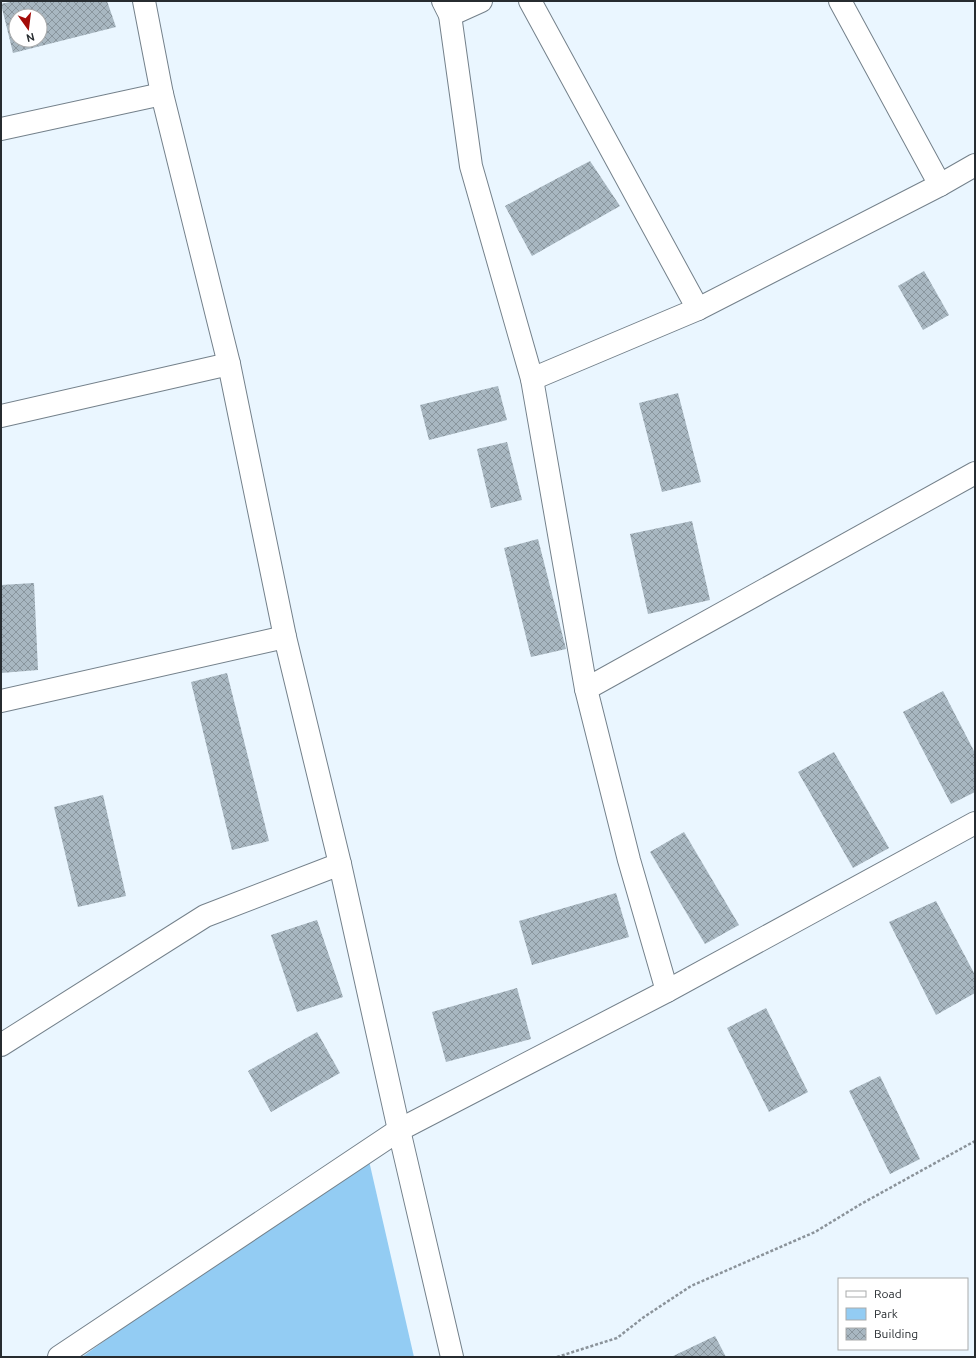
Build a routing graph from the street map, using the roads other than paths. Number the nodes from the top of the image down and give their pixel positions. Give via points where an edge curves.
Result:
1 (144, 1) edge
2 (481, 1) edge
3 (530, 1) edge
4 (840, 1) edge
5 (447, 8) edge
6 (162, 94) junction
7 (1, 129) edge
8 (975, 165) edge
9 (940, 185) junction
10 (698, 310) junction
11 (229, 364) junction
12 (532, 378) junction
13 (1, 416) edge
14 (975, 473) edge
15 (284, 637) junction
16 (586, 689) junction
17 (1, 701) edge
18 (975, 823) edge
19 (340, 864) junction
20 (667, 991) junction
21 (1, 1044) edge
22 (399, 1130) junction
23 (59, 1357) edge
24 (452, 1357) edge

1 - 6 street
2 - 5 street
3 - 10 street
4 - 9 street
5 - 12 street via 471,166
6 - 7 street
6 - 11 street
8 - 9 street
9 - 10 street
10 - 12 street
11 - 13 street
11 - 15 street
12 - 16 street
14 - 16 street
15 - 17 street
15 - 19 street
16 - 20 street via 629,860
18 - 20 street
19 - 21 street via 205,916
19 - 22 street
20 - 22 street
22 - 23 street
22 - 24 street

